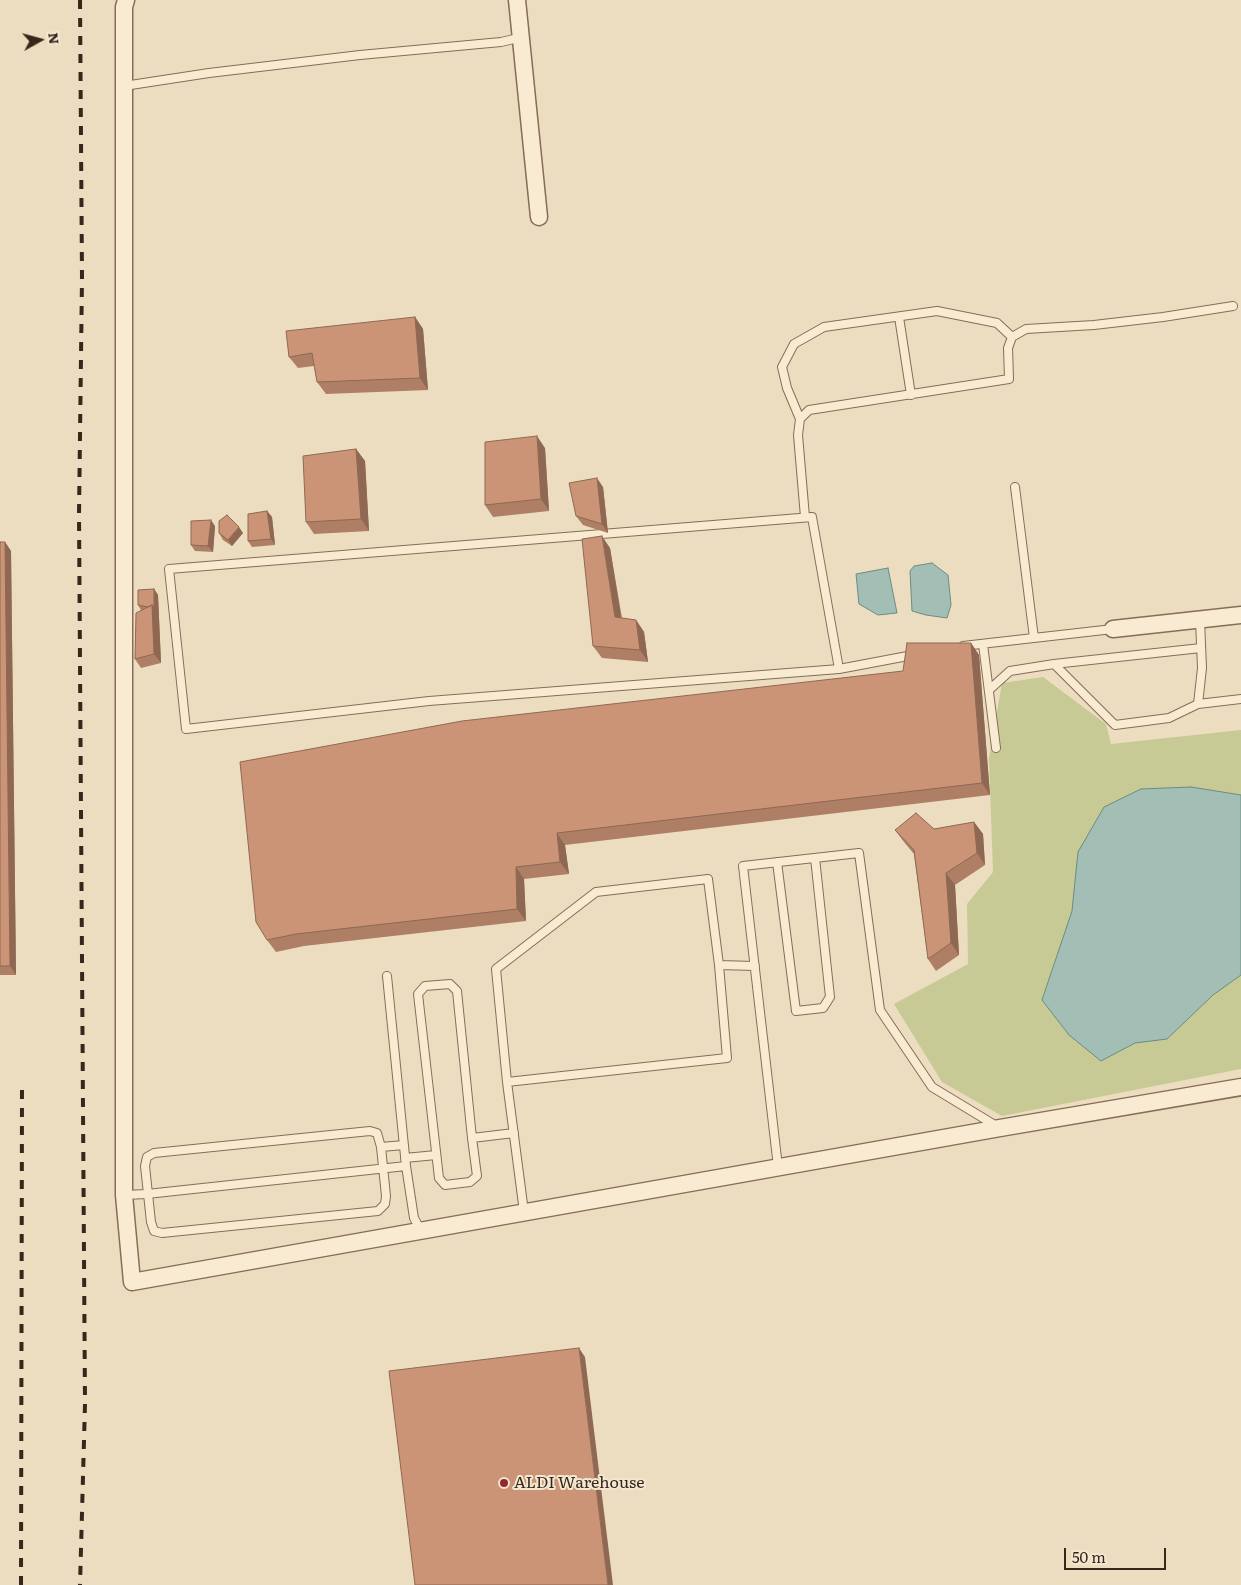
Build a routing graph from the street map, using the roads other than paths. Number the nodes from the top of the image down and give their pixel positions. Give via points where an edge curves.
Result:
1 (126, 0) edge
2 (517, 0) edge
3 (521, 32) junction
4 (124, 86) junction
5 (539, 218) dead end
6 (1233, 306) dead end
7 (899, 317) junction
8 (1012, 337) junction
9 (911, 395) junction
10 (800, 419) junction
11 (1015, 487) dead end
12 (805, 518) junction
13 (1241, 615) edge
14 (1200, 620) junction
15 (1113, 630) joint
16 (1034, 638) junction
17 (983, 644) junction
18 (951, 648) edge
19 (1201, 648) junction
20 (924, 653) edge
21 (1054, 664) junction
22 (839, 669) junction
23 (989, 690) junction
24 (1241, 699) edge
25 (1198, 704) junction
26 (996, 748) dead end
27 (815, 858) junction
28 (777, 862) junction
29 (718, 965) junction
30 (755, 966) junction
31 (387, 976) dead end
32 (507, 1082) junction
33 (1241, 1087) edge
34 (1000, 1128) junction
35 (514, 1133) junction
36 (472, 1138) junction
37 (404, 1144) junction
38 (381, 1147) junction
39 (436, 1155) junction
40 (406, 1162) junction
41 (778, 1167) junction
42 (384, 1169) junction
43 (147, 1194) junction
44 (124, 1195) junction
45 (524, 1212) junction
46 (421, 1230) junction

1 - 4 street
2 - 3 street
3 - 4 lane via 519,37 501,42 285,64
3 - 5 street
4 - 44 street
6 - 8 lane via 1163,317 1026,329
7 - 8 lane via 937,311 997,323
7 - 9 lane
7 - 10 lane via 824,327 794,344 782,367
8 - 9 lane via 1008,348 1009,379
9 - 10 lane via 809,410
10 - 12 lane via 798,435
11 - 16 lane
12 - 22 lane via 812,517
12 - 22 lane via 169,569 186,729 429,701
13 - 14 street
14 - 15 street
14 - 19 lane
15 - 16 lane
16 - 17 lane
17 - 18 lane
17 - 23 lane
19 - 21 lane
19 - 25 lane
20 - 22 lane
21 - 23 lane via 1010,671
21 - 25 lane via 1115,725 1169,718
23 - 26 lane
24 - 25 lane
27 - 28 lane
27 - 28 lane via 830,997 823,1008 796,1011
27 - 34 lane via 859,853 880,1010 932,1087
28 - 30 lane via 743,866
29 - 30 lane
29 - 32 lane via 727,1058
29 - 32 lane via 708,878 596,892 496,969
30 - 41 lane
31 - 37 lane
32 - 35 lane
33 - 34 street
34 - 41 street
35 - 36 lane
35 - 45 lane
36 - 39 lane via 477,1176 470,1182 445,1185 439,1178
36 - 39 lane via 457,991 450,984 424,986 418,994
37 - 38 lane
37 - 40 lane
38 - 42 lane
38 - 43 lane via 377,1133 370,1130 154,1153 147,1157 145,1166
39 - 40 lane
40 - 42 lane
40 - 46 lane via 414,1218
41 - 45 street
42 - 43 lane
42 - 43 lane via 385,1204 378,1211 162,1233 154,1230
43 - 44 lane
44 - 46 street via 132,1282
45 - 46 street

